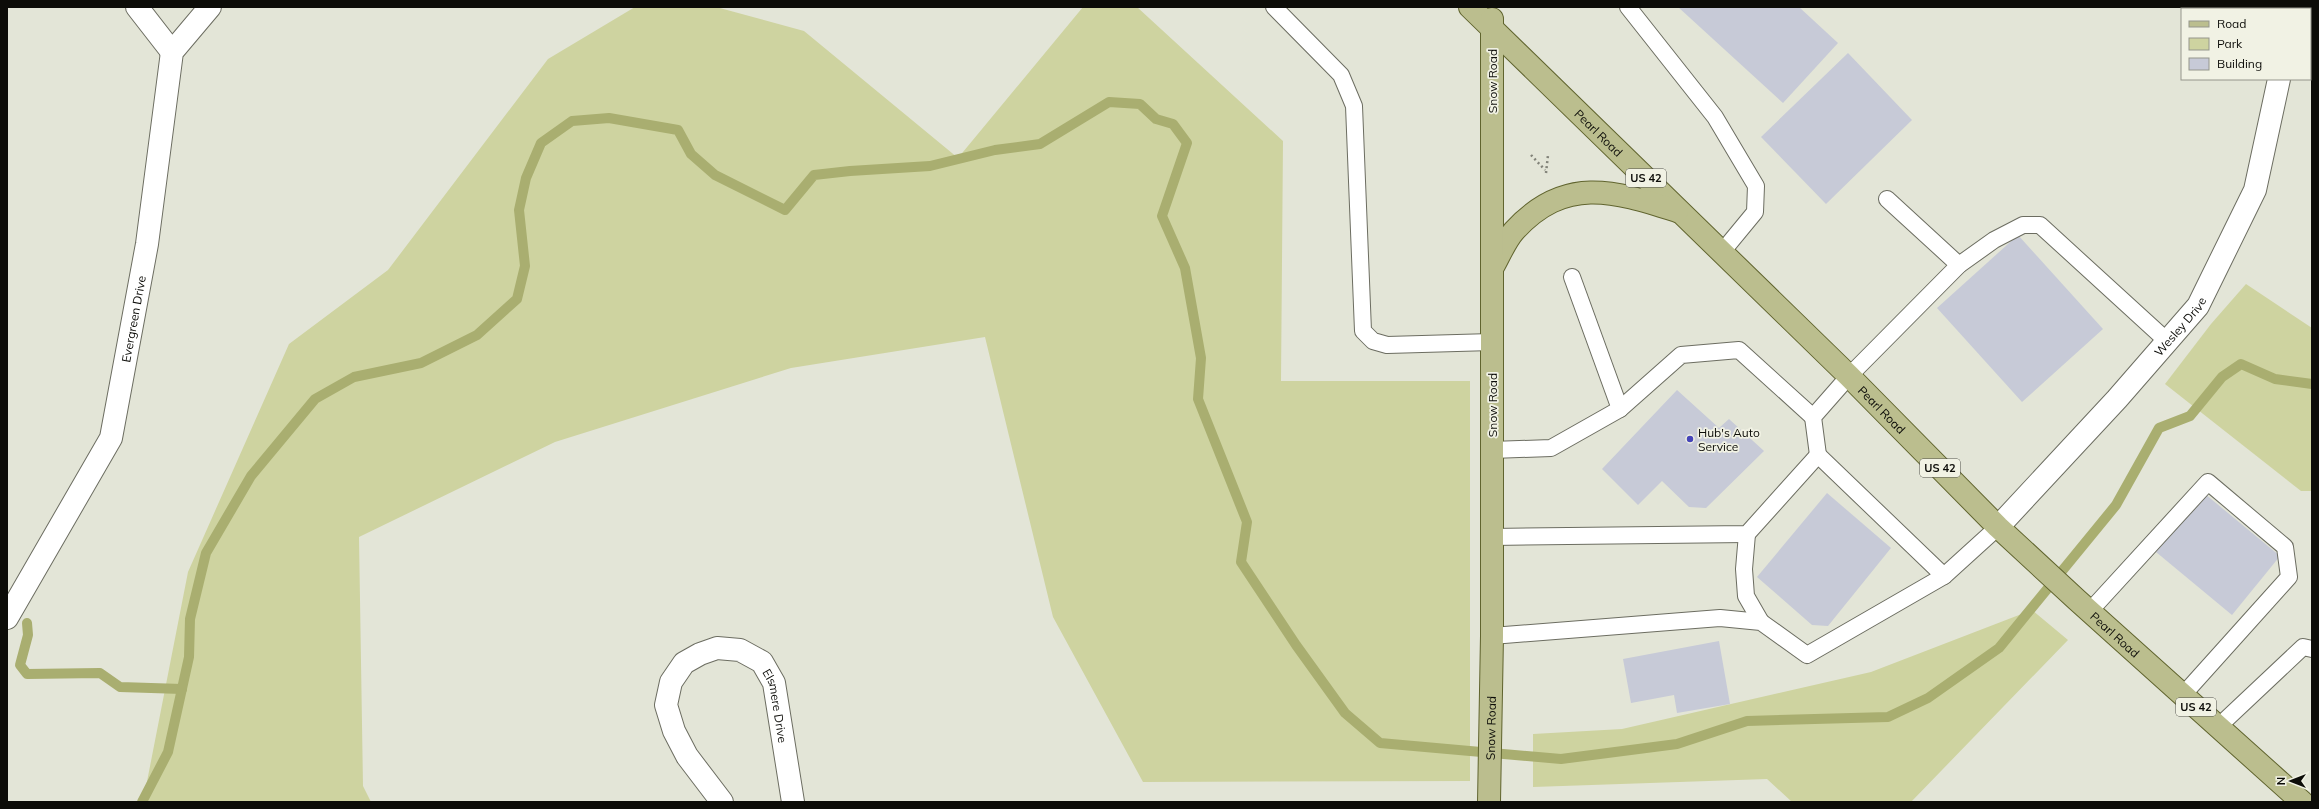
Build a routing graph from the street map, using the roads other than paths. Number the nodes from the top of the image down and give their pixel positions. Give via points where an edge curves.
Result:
1 (137, 7) edge
2 (210, 7) edge
3 (1274, 7) edge
4 (1470, 7) edge
5 (1628, 7) edge
6 (1492, 17) edge
7 (172, 52) junction
8 (2279, 80) edge
9 (1886, 199) dead end
10 (1681, 212) junction
11 (1722, 252) junction
12 (1959, 265) junction
13 (1493, 266) junction
14 (1572, 277) dead end
15 (2167, 341) junction
16 (1492, 342) junction
17 (1849, 376) junction
18 (1620, 409) junction
19 (1812, 417) junction
20 (1492, 450) junction
21 (1818, 455) junction
22 (1998, 527) junction
23 (1747, 534) junction
24 (1492, 537) junction
25 (1944, 576) junction
26 (2083, 606) junction
27 (7, 618) edge
28 (1761, 622) junction
29 (1492, 636) junction
30 (2312, 649) edge
31 (2183, 695) junction
32 (2218, 727) junction
33 (1489, 795) edge
34 (722, 802) edge
35 (793, 802) edge
36 (2302, 802) edge

1 - 7 street
2 - 7 street
3 - 16 lane via 1341,75 1354,106 1363,331 1372,341 1387,345
4 - 6 main road, Pearl Road / US 42
5 - 11 lane via 1715,117 1756,186 1755,212
6 - 10 main road, Pearl Road / US 42
6 - 13 main road, Snow Road
7 - 27 street, Evergreen Drive via 147,244 111,438
8 - 15 street, Wesley Drive via 2255,190 2198,306
9 - 12 lane
10 - 11 main road, Pearl Road / US 42
10 - 13 main road via 1625,195 1601,191 1557,199 1535,211 1513,232
11 - 17 main road, Pearl Road / US 42
12 - 15 lane via 1994,240 2024,225 2040,226
12 - 17 lane
13 - 16 main road, Snow Road
14 - 18 lane
15 - 22 street, Wesley Drive
16 - 20 main road, Snow Road
17 - 19 lane
17 - 22 main road, Pearl Road / US 42
18 - 19 lane via 1681,355 1739,350
18 - 20 lane via 1551,448
19 - 21 lane
20 - 24 main road, Snow Road
21 - 23 lane
21 - 25 lane
22 - 25 lane
22 - 26 main road, Pearl Road / US 42
23 - 24 lane
23 - 28 lane via 1744,570 1746,596
24 - 29 main road, Snow Road
25 - 28 lane via 1807,655
26 - 31 main road, Pearl Road / US 42
26 - 31 lane via 2208,482 2285,547 2289,577
28 - 29 lane via 1720,618
29 - 33 main road, Snow Road
30 - 32 lane via 2303,647
31 - 32 main road, Pearl Road / US 42
32 - 36 main road, Pearl Road / US 42
34 - 35 street, Elsmere Drive via 687,756 674,731 666,705 671,682 684,663 718,648 740,650 762,662 774,683

